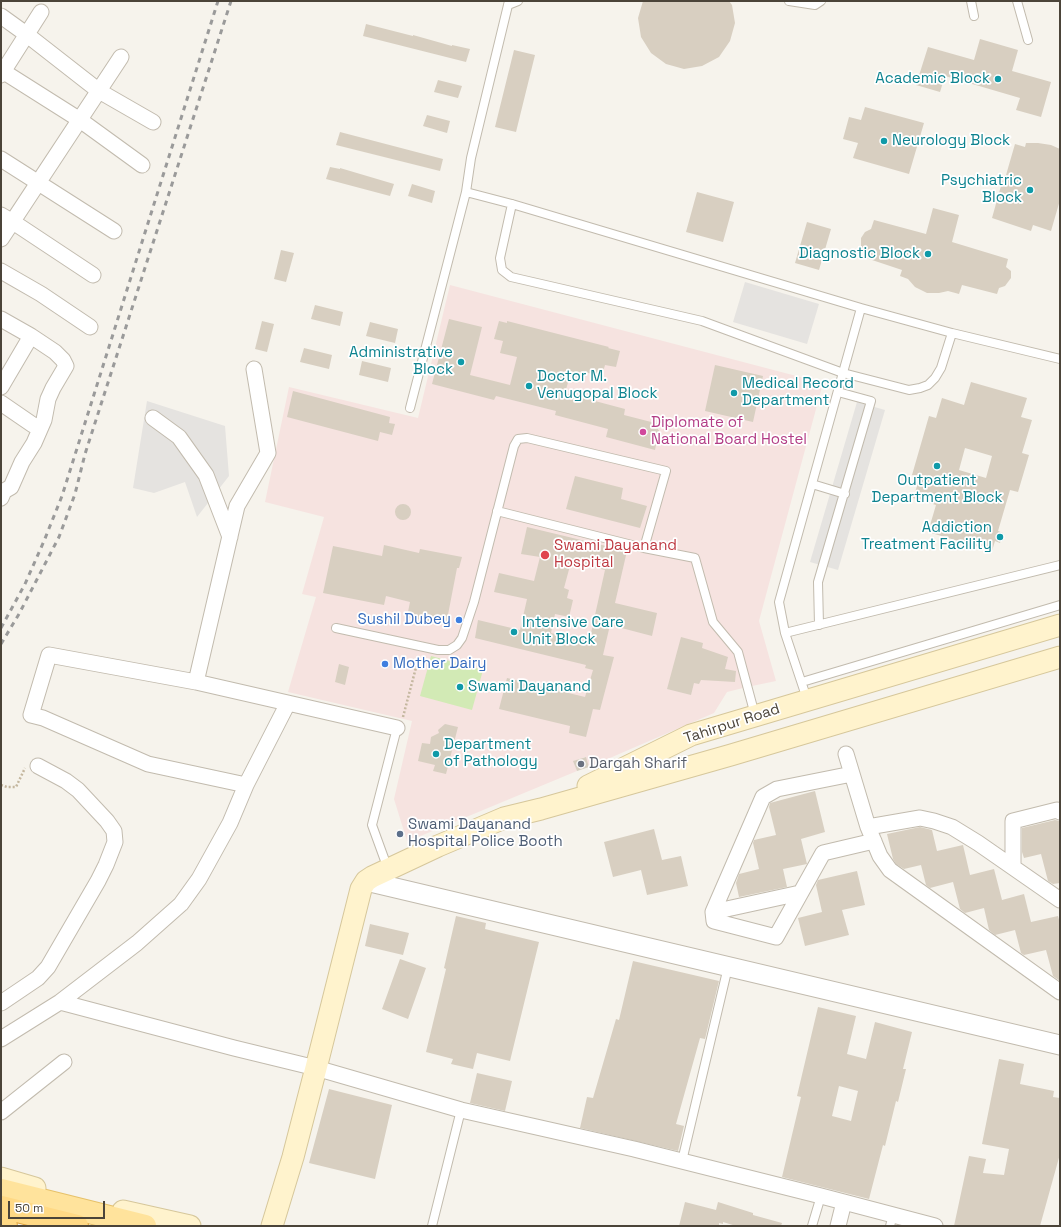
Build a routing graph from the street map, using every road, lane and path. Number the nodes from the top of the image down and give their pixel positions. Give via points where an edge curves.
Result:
1 (518, 1) edge
2 (789, 1) edge
3 (821, 1) edge
4 (971, 1) edge
5 (1017, 1) edge
6 (509, 3) edge
7 (41, 12) dead end
8 (1, 16) edge
9 (974, 16) dead end
10 (26, 34) junction
11 (1028, 40) dead end
12 (121, 57) dead end
13 (2, 73) edge
14 (99, 91) junction
15 (80, 120) junction
16 (153, 122) dead end
17 (1, 159) edge
18 (142, 165) dead end
19 (38, 182) junction
20 (466, 192) junction
21 (512, 204) junction
22 (7, 218) edge
23 (114, 230) dead end
24 (1, 239) edge
25 (1, 272) edge
26 (93, 275) dead end
27 (861, 308) junction
28 (1, 319) edge
29 (90, 327) dead end
30 (952, 333) junction
31 (31, 336) junction
32 (1060, 359) edge
33 (254, 369) dead end
34 (843, 373) junction
35 (1, 387) edge
36 (838, 392) junction
37 (1, 403) edge
38 (410, 408) dead end
39 (153, 418) dead end
40 (33, 425) dead end
41 (812, 484) junction
42 (845, 494) junction
43 (1, 498) edge
44 (497, 511) junction
45 (230, 537) junction
46 (644, 548) junction
47 (1060, 565) edge
48 (1060, 605) edge
49 (819, 625) junction
50 (1060, 626) edge
51 (336, 628) dead end
52 (785, 633) junction
53 (422, 646) junction
54 (1060, 657) edge
55 (196, 682) junction
56 (805, 691) junction
57 (288, 703) junction
58 (755, 715) junction
59 (397, 728) junction
60 (657, 752) junction
61 (846, 754) dead end
62 (38, 766) joint
63 (663, 774) junction
64 (852, 774) junction
65 (1, 785) edge
66 (246, 786) junction
67 (540, 809) junction
68 (1060, 812) edge
69 (868, 827) junction
70 (874, 841) junction
71 (1013, 867) junction
72 (388, 869) junction
73 (366, 881) junction
74 (800, 893) junction
75 (1060, 900) edge
76 (713, 912) junction
77 (728, 967) junction
78 (1060, 992) edge
79 (60, 1002) junction
80 (1, 1003) edge
81 (1, 1039) edge
82 (1060, 1045) edge
83 (64, 1062) dead end
84 (316, 1068) junction
85 (461, 1110) junction
86 (1, 1112) edge
87 (682, 1161) junction
88 (1, 1178) edge
89 (1, 1190) edge
90 (821, 1196) junction
91 (844, 1202) junction
92 (1, 1207) edge
93 (891, 1220) edge
94 (1, 1225) edge
95 (6, 1226) edge
96 (77, 1226) edge
97 (145, 1226) edge
98 (190, 1226) edge
99 (272, 1226) edge
100 (432, 1226) edge
101 (812, 1226) edge
102 (838, 1226) edge
103 (935, 1226) edge

1 - 6 lane
2 - 3 lane via 815,5
4 - 9 lane
5 - 11 lane
6 - 20 lane via 471,158
7 - 10 street
8 - 10 street
10 - 13 street
10 - 14 street
12 - 14 street
13 - 15 street
14 - 15 street
14 - 16 street
15 - 18 street
15 - 19 street
17 - 19 street
19 - 22 street
19 - 23 street
20 - 21 lane
20 - 38 lane
21 - 27 lane
21 - 34 lane via 500,258 502,270 511,277 702,321
22 - 24 street
22 - 26 street
25 - 29 street via 41,294
27 - 30 lane
27 - 34 lane
28 - 31 street
30 - 32 lane
30 - 34 lane via 941,368 935,378 924,387 909,390
31 - 35 street
31 - 43 street via 55,352 66,366 48,398 44,420 34,443 11,487 4,491
33 - 45 street via 268,453 238,506
34 - 36 lane
36 - 41 lane
36 - 42 lane via 871,401
37 - 40 street
39 - 45 street via 179,437 206,475
41 - 42 lane
41 - 52 lane via 779,602
42 - 49 lane via 818,582
44 - 46 lane
44 - 46 lane via 518,439 527,438 666,471
44 - 53 lane via 474,602 462,638 449,650
45 - 55 street
46 - 58 lane via 696,558 713,622 738,652
47 - 49 lane
48 - 56 lane
49 - 52 lane
50 - 56 main road, Tahirpur Road
51 - 53 lane
52 - 56 lane
53 - 59 path via 402,719
54 - 63 main road, Tahirpur Road
55 - 57 street
55 - 66 street via 49,655 31,715 148,764
56 - 58 main road, Tahirpur Road
57 - 59 street
57 - 66 street
58 - 60 main road, Tahirpur Road via 692,735
59 - 72 lane via 372,826
60 - 63 main road
60 - 67 main road, Tahirpur Road
61 - 64 street
62 - 65 path via 28,762 16,787
62 - 80 street via 78,790 107,821 114,831 115,842 98,881 48,967 38,978
63 - 67 main road, Tahirpur Road
64 - 69 street
64 - 76 street via 777,789 763,797
66 - 79 street via 199,879 181,904
67 - 72 main road via 504,818
68 - 71 street via 1057,810 1013,821
69 - 70 street
69 - 71 street via 920,818 934,821 952,827
70 - 74 street via 823,853
70 - 78 street via 890,870
71 - 75 street
72 - 73 main road
73 - 77 street
73 - 84 main road via 361,889
74 - 76 street
74 - 76 street via 776,937 714,921
77 - 82 street
77 - 87 lane
79 - 81 street
79 - 84 street
83 - 86 street
84 - 85 street
84 - 99 main road
85 - 87 street
85 - 100 lane
87 - 90 street
88 - 98 main road via 88,1203
89 - 97 main road
90 - 91 street
90 - 101 lane
91 - 93 street
91 - 102 street
92 - 96 highway
93 - 103 street
94 - 95 highway

